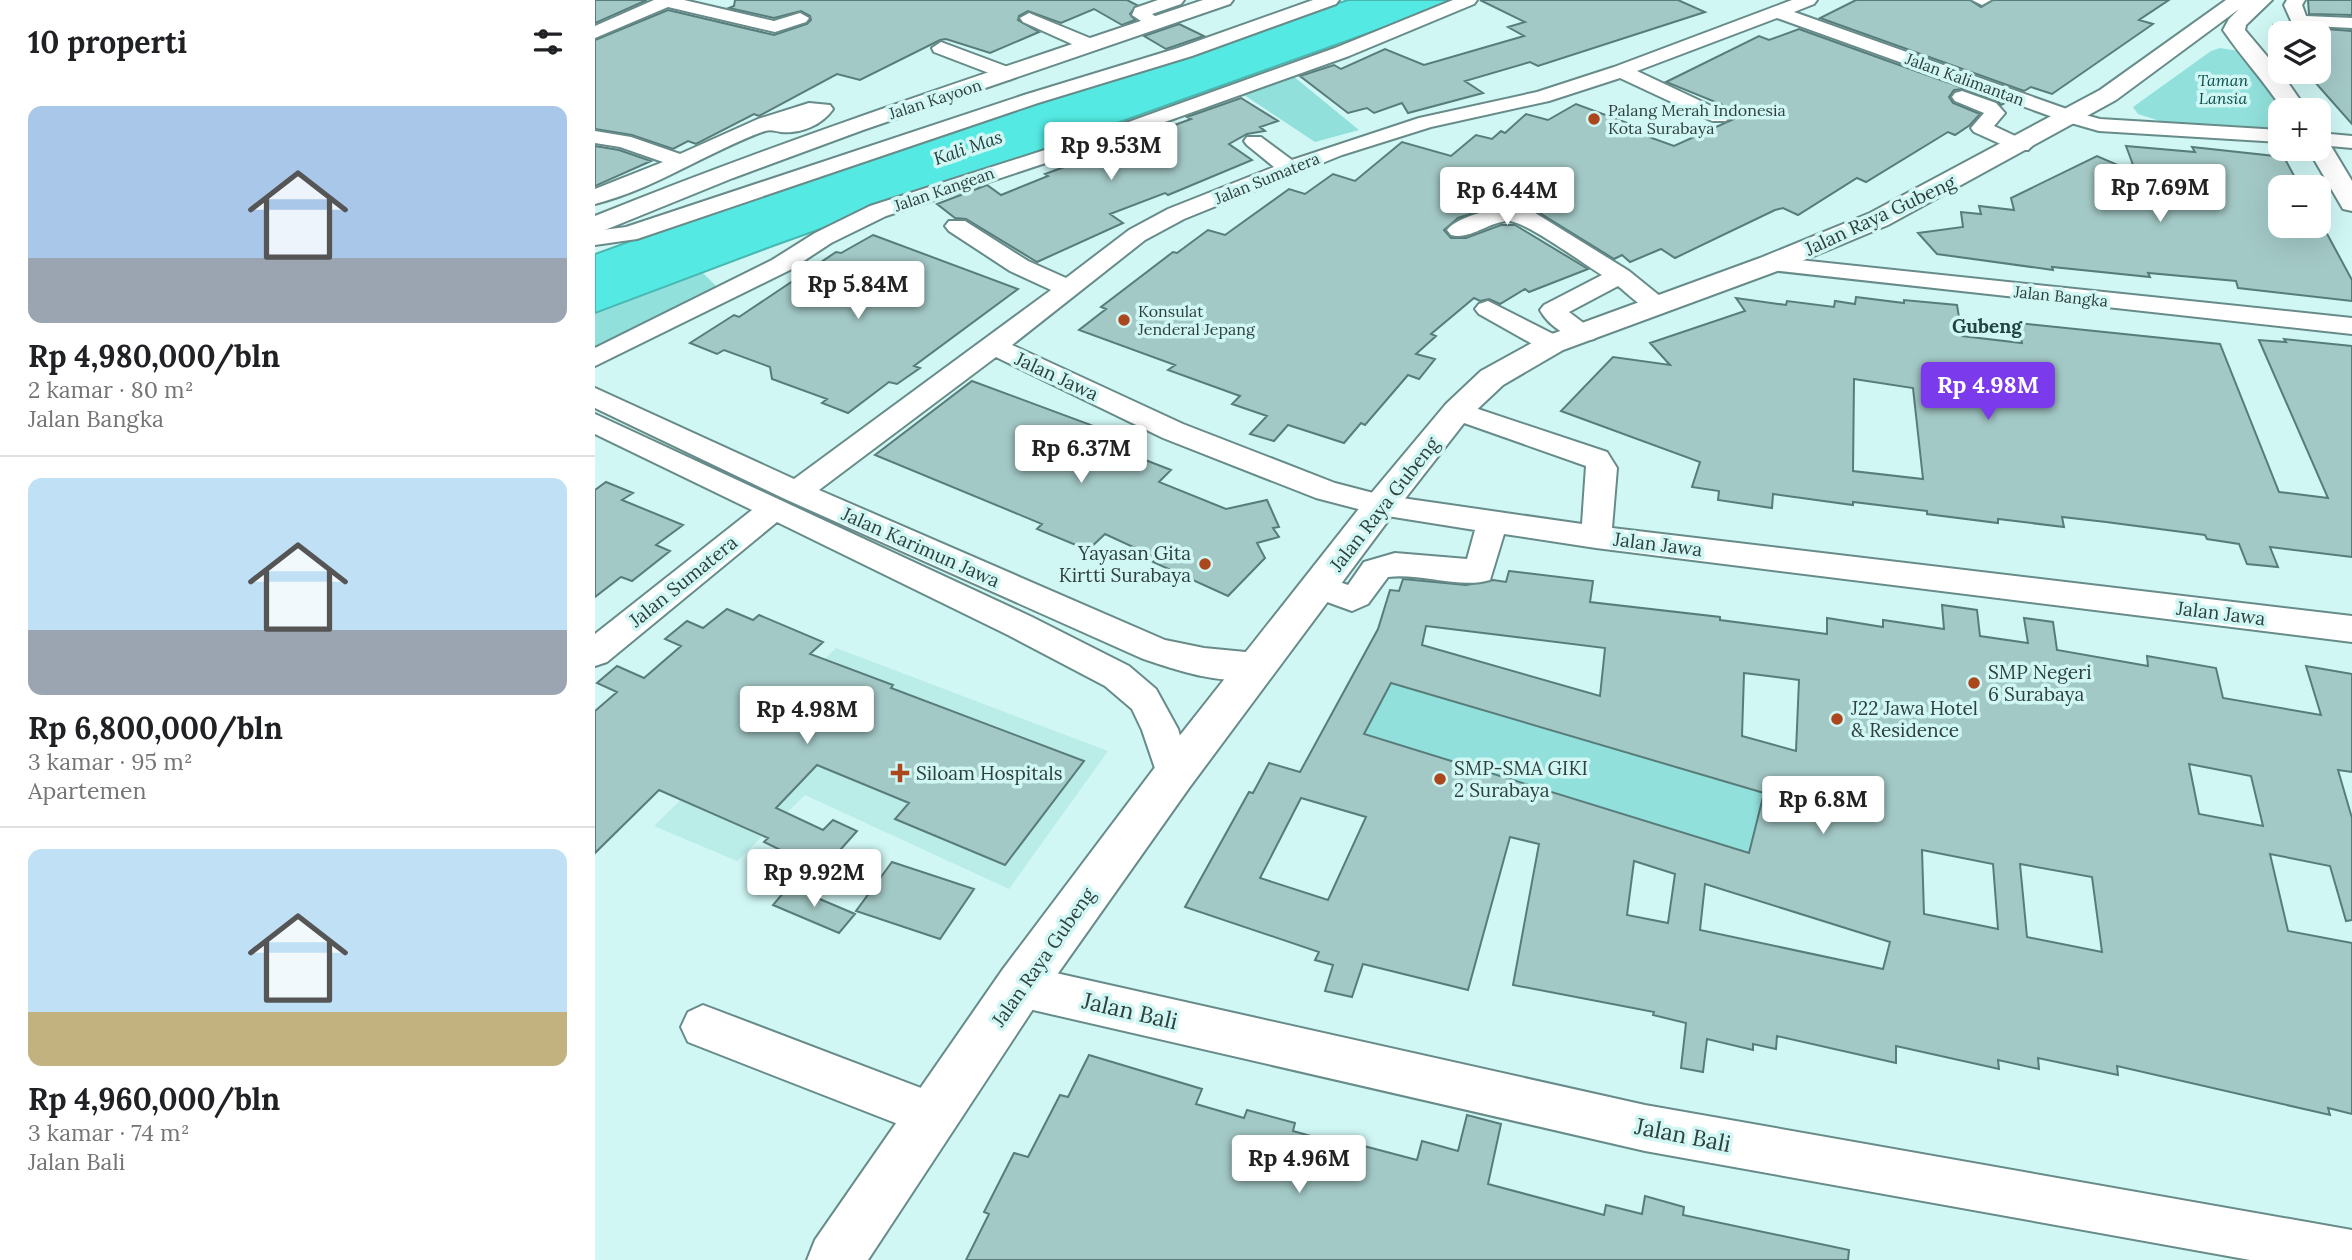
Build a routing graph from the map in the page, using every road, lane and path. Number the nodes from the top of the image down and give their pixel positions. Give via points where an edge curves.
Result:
1 (1175, 0) edge
2 (1223, 0) edge
3 (1330, 0) edge
4 (1468, 0) edge
5 (1808, 0) edge
6 (2238, 0) edge
7 (2265, 0) edge
8 (667, 1) edge
9 (2294, 3) edge
10 (1778, 12) junction
11 (800, 18) dead end
12 (1029, 18) dead end
13 (1156, 23) junction
14 (2352, 23) edge
15 (595, 33) edge
16 (1045, 37) dead end
17 (2180, 43) junction
18 (941, 48) dead end
19 (1083, 48) junction
20 (2248, 51) junction
21 (1621, 71) junction
22 (1009, 74) junction
23 (2108, 95) junction
24 (2012, 96) junction
25 (1962, 97) dead end
26 (2287, 98) edge
27 (1989, 107) junction
28 (1719, 117) dead end
29 (2071, 117) junction
30 (771, 123) dead end
31 (2155, 126) junction
32 (2268, 135) edge
33 (595, 136) edge
34 (2331, 140) edge
35 (1254, 141) dead end
36 (2352, 142) edge
37 (2021, 146) junction
38 (2329, 161) edge
39 (682, 162) junction
40 (1290, 169) junction
41 (652, 176) junction
42 (680, 191) junction
43 (2349, 193) edge
44 (595, 197) edge
45 (650, 203) junction
46 (595, 218) edge
47 (595, 226) edge
48 (957, 226) dead end
49 (1459, 230) dead end
50 (595, 238) edge
51 (1770, 264) junction
52 (1620, 276) junction
53 (1067, 288) junction
54 (1658, 305) junction
55 (1488, 309) dead end
56 (2352, 326) edge
57 (1585, 334) junction
58 (1552, 344) junction
59 (994, 346) junction
60 (595, 358) edge
61 (595, 397) edge
62 (1457, 411) junction
63 (595, 423) edge
64 (784, 501) junction
65 (1381, 505) junction
66 (1492, 523) junction
67 (1596, 537) junction
68 (1319, 587) junction
69 (1044, 602) junction
70 (1020, 626) junction
71 (2352, 629) edge
72 (595, 653) edge
73 (1256, 666) junction
74 (1174, 775) junction
75 (1020, 986) junction
76 (703, 1027) dead end
77 (934, 1115) junction
78 (2352, 1254) edge
79 (835, 1260) edge

1 - 13 street via 1141,12
2 - 13 main road, Jalan Kayoon
3 - 50 street via 629,234
4 - 60 street, Jalan Kangean via 1342,52 1105,137 878,211
5 - 10 street, Jalan Sumatera
6 - 17 main road
7 - 9 street
7 - 20 main road via 2233,27
8 - 11 street via 775,27
8 - 15 street
9 - 14 street via 2300,22
10 - 21 street, Jalan Sumatera
10 - 24 street, Jalan Kalimantan
12 - 19 street
13 - 19 main road, Jalan Kayoon
16 - 19 street
17 - 20 main road via 2217,43
17 - 23 main road, Jalan Raya Gubeng
18 - 22 street
19 - 22 main road, Jalan Kayoon
20 - 26 main road
21 - 28 street
21 - 40 street, Jalan Sumatera via 1542,97 1385,134
22 - 42 main road, Jalan Kayoon via 855,125
23 - 29 main road, Jalan Raya Gubeng
23 - 31 street, Jalan Kalimantan via 2130,117
24 - 27 street
24 - 29 street, Jalan Kalimantan
25 - 27 street
27 - 37 street via 1995,115 1981,128
29 - 31 street, Jalan Kalimantan via 2099,125
29 - 37 main road, Jalan Raya Gubeng
30 - 39 street
31 - 32 street, Jalan Kalimantan
33 - 39 street via 624,141
34 - 36 street
35 - 40 street
37 - 51 main road, Jalan Raya Gubeng via 1879,219
38 - 43 main road
39 - 41 street
40 - 53 street, Jalan Sumatera via 1175,214 1137,235
41 - 42 street
41 - 44 street
42 - 45 main road, Jalan Kayoon
45 - 46 main road, Jalan Kayoon
45 - 47 main road, Jalan Kayoon
48 - 53 street via 1019,266
49 - 52 street via 1514,213
51 - 54 main road, Jalan Raya Gubeng
51 - 56 street, Jalan Bangka
52 - 54 street
52 - 57 street via 1553,310
53 - 59 street, Jalan Sumatera
54 - 57 main road, Jalan Raya Gubeng
55 - 58 street
57 - 58 main road, Jalan Raya Gubeng
58 - 62 main road, Jalan Raya Gubeng via 1492,378
59 - 64 street, Jalan Sumatera
59 - 65 street, Jalan Jawa via 1173,431 1327,491
61 - 64 street, Jalan Karimun Jawa
62 - 65 main road, Jalan Raya Gubeng
62 - 67 street via 1597,459 1602,468
63 - 64 street, Jalan Karimun Jawa
64 - 69 street, Jalan Karimun Jawa
64 - 70 street, Jalan Karimun Jawa
64 - 72 street, Jalan Sumatera
65 - 66 street, Jalan Jawa
65 - 68 main road, Jalan Raya Gubeng
66 - 67 street, Jalan Jawa
66 - 68 street via 1479,572 1382,566 1352,599
67 - 71 street, Jalan Jawa
68 - 73 main road, Jalan Raya Gubeng
69 - 70 street
69 - 73 street, Jalan Karimun Jawa via 1181,659
70 - 74 street, Jalan Karimun Jawa via 1117,676 1144,699 1160,729
73 - 74 main road, Jalan Raya Gubeng
74 - 75 main road, Jalan Raya Gubeng
75 - 77 main road, Jalan Raya Gubeng
75 - 78 street, Jalan Bali via 1645,1128
76 - 77 street
77 - 79 main road, Jalan Raya Gubeng

